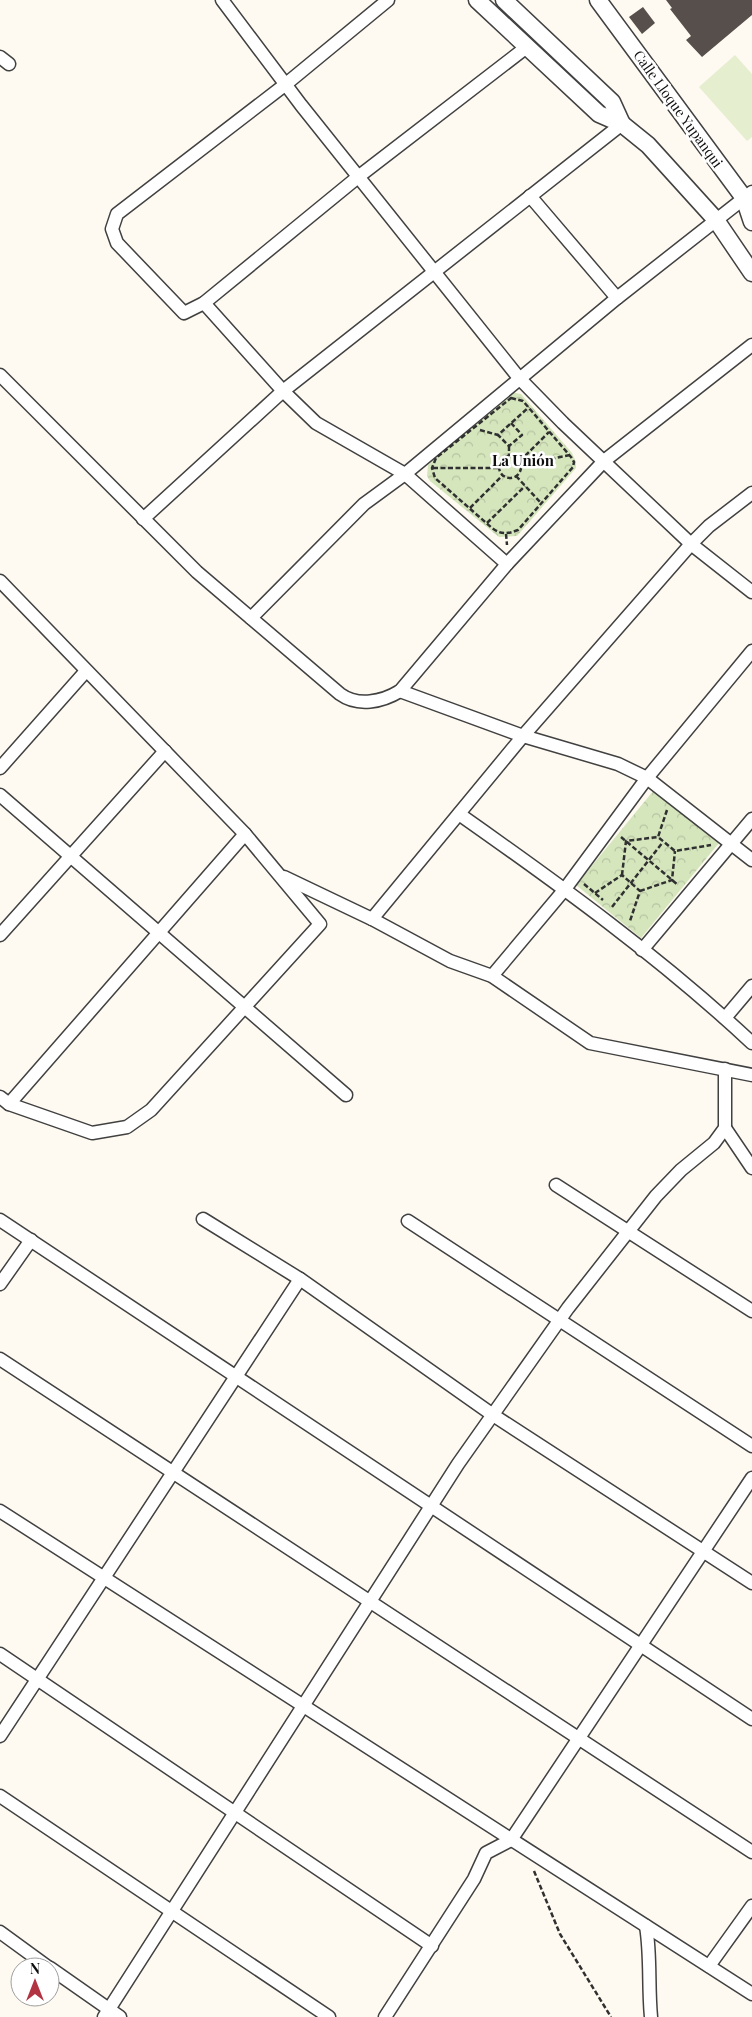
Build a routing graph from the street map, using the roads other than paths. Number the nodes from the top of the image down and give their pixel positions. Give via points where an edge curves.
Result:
1 (222, 0) edge
2 (388, 0) edge
3 (477, 0) edge
4 (504, 0) edge
5 (598, 0) edge
6 (528, 46) junction
7 (286, 84) junction
8 (622, 124) junction
9 (358, 177) junction
10 (748, 195) edge
11 (530, 196) junction
12 (716, 220) junction
13 (752, 222) edge
14 (752, 272) edge
15 (433, 273) junction
16 (617, 298) junction
17 (204, 303) junction
18 (752, 345) edge
19 (0, 375) edge
20 (518, 378) junction
21 (283, 391) junction
22 (604, 461) junction
23 (404, 474) junction
24 (752, 493) edge
25 (143, 518) junction
26 (691, 544) junction
27 (507, 564) junction
28 (1, 585) edge
29 (752, 592) edge
30 (251, 618) junction
31 (752, 651) edge
32 (86, 671) junction
33 (400, 691) junction
34 (523, 736) junction
35 (165, 751) junction
36 (0, 768) edge
37 (647, 778) junction
38 (0, 795) edge
39 (460, 814) junction
40 (752, 819) edge
41 (245, 834) junction
42 (731, 844) junction
43 (71, 856) junction
44 (752, 860) edge
45 (279, 874) junction
46 (565, 889) junction
47 (372, 919) junction
48 (158, 932) junction
49 (0, 936) edge
50 (642, 950) junction
51 (492, 976) junction
52 (752, 986) edge
53 (244, 1006) junction
54 (725, 1018) junction
55 (752, 1043) edge
56 (725, 1069) junction
57 (752, 1075) edge
58 (346, 1095) dead end
59 (4, 1100) edge
60 (725, 1128) junction
61 (752, 1168) edge
62 (556, 1185) dead end
63 (203, 1219) dead end
64 (0, 1220) edge
65 (408, 1221) dead end
66 (628, 1231) junction
67 (31, 1240) junction
68 (300, 1279) junction
69 (0, 1284) edge
70 (752, 1311) edge
71 (560, 1320) junction
72 (0, 1359) edge
73 (236, 1376) junction
74 (492, 1415) junction
75 (752, 1446) edge
76 (173, 1472) junction
77 (752, 1478) edge
78 (432, 1506) junction
79 (0, 1511) edge
80 (704, 1551) junction
81 (104, 1578) junction
82 (752, 1582) edge
83 (370, 1602) junction
84 (641, 1645) junction
85 (0, 1654) edge
86 (37, 1679) junction
87 (304, 1706) junction
88 (752, 1719) edge
89 (0, 1736) edge
90 (579, 1738) junction
91 (0, 1796) edge
92 (236, 1813) junction
93 (511, 1840) junction
94 (752, 1852) edge
95 (752, 1906) edge
96 (172, 1912) junction
97 (646, 1926) junction
98 (0, 1932) edge
99 (432, 1946) junction
100 (34, 1957) edge
101 (709, 1966) junction
102 (60, 1976) edge
103 (752, 1994) edge
104 (111, 2015) edge
105 (329, 2017) edge
106 (386, 2017) edge
107 (651, 2017) edge

1 - 7 street
2 - 7 street
3 - 6 street
4 - 8 street via 612,102
5 - 10 street, Calle Lloque Yupanqui
6 - 8 street via 599,114
6 - 9 street
7 - 9 street
7 - 17 street via 117,214 112,228 117,243 184,313
8 - 11 street
8 - 12 street via 648,145
9 - 15 street
9 - 17 street
10 - 12 street
10 - 13 street, Calle Lloque Yupanqui
11 - 15 street
11 - 16 street
12 - 14 street
12 - 16 street
15 - 20 street
15 - 21 street
16 - 20 street
17 - 21 street
18 - 22 street
19 - 25 street
20 - 22 street
20 - 23 street
21 - 23 street via 316,423
21 - 25 street
22 - 26 street
22 - 27 street
23 - 27 street
23 - 30 street via 364,504
24 - 26 street
25 - 30 street via 197,572
26 - 29 street
26 - 34 street
27 - 33 street
28 - 32 street
30 - 33 street via 345,698 372,701
31 - 37 street
32 - 35 street
32 - 36 street
33 - 34 street
34 - 37 street via 618,764
34 - 39 street
35 - 41 street
35 - 43 street
37 - 42 street
37 - 46 street
38 - 43 street
39 - 46 street
39 - 47 street
40 - 42 street
41 - 45 street
41 - 48 street
42 - 44 street
42 - 50 street
43 - 48 street
43 - 49 street
45 - 47 street
45 - 53 street via 320,924
46 - 50 street
46 - 51 street
47 - 51 street via 450,961
48 - 53 street
48 - 59 street
50 - 54 street
51 - 56 street via 590,1043
52 - 54 street
53 - 58 street
53 - 59 street via 151,1110 127,1127 92,1133
54 - 55 street
56 - 57 street
56 - 60 street
60 - 61 street
60 - 66 street via 714,1143 674,1176
62 - 66 street
63 - 68 street
64 - 67 street
65 - 71 street
66 - 70 street
66 - 71 street
67 - 69 street
67 - 73 street
68 - 73 street
68 - 74 street
71 - 74 street
71 - 75 street
72 - 76 street
73 - 76 street
73 - 78 street
74 - 78 street
74 - 80 street
76 - 81 street
76 - 83 street
77 - 80 street
78 - 83 street
78 - 84 street
79 - 81 street
80 - 82 street
80 - 84 street
81 - 86 street
81 - 87 street
83 - 87 street
83 - 90 street
84 - 88 street
84 - 90 street
85 - 86 street
86 - 89 street
86 - 92 street
87 - 92 street
87 - 93 street
90 - 93 street
90 - 94 street
91 - 96 street
92 - 96 street
92 - 99 street
93 - 97 street
93 - 99 street via 486,1853 474,1879
95 - 101 street
96 - 104 street
96 - 105 street
97 - 101 street
97 - 107 street via 650,1950
98 - 100 street
99 - 106 street
101 - 103 street
102 - 104 street

